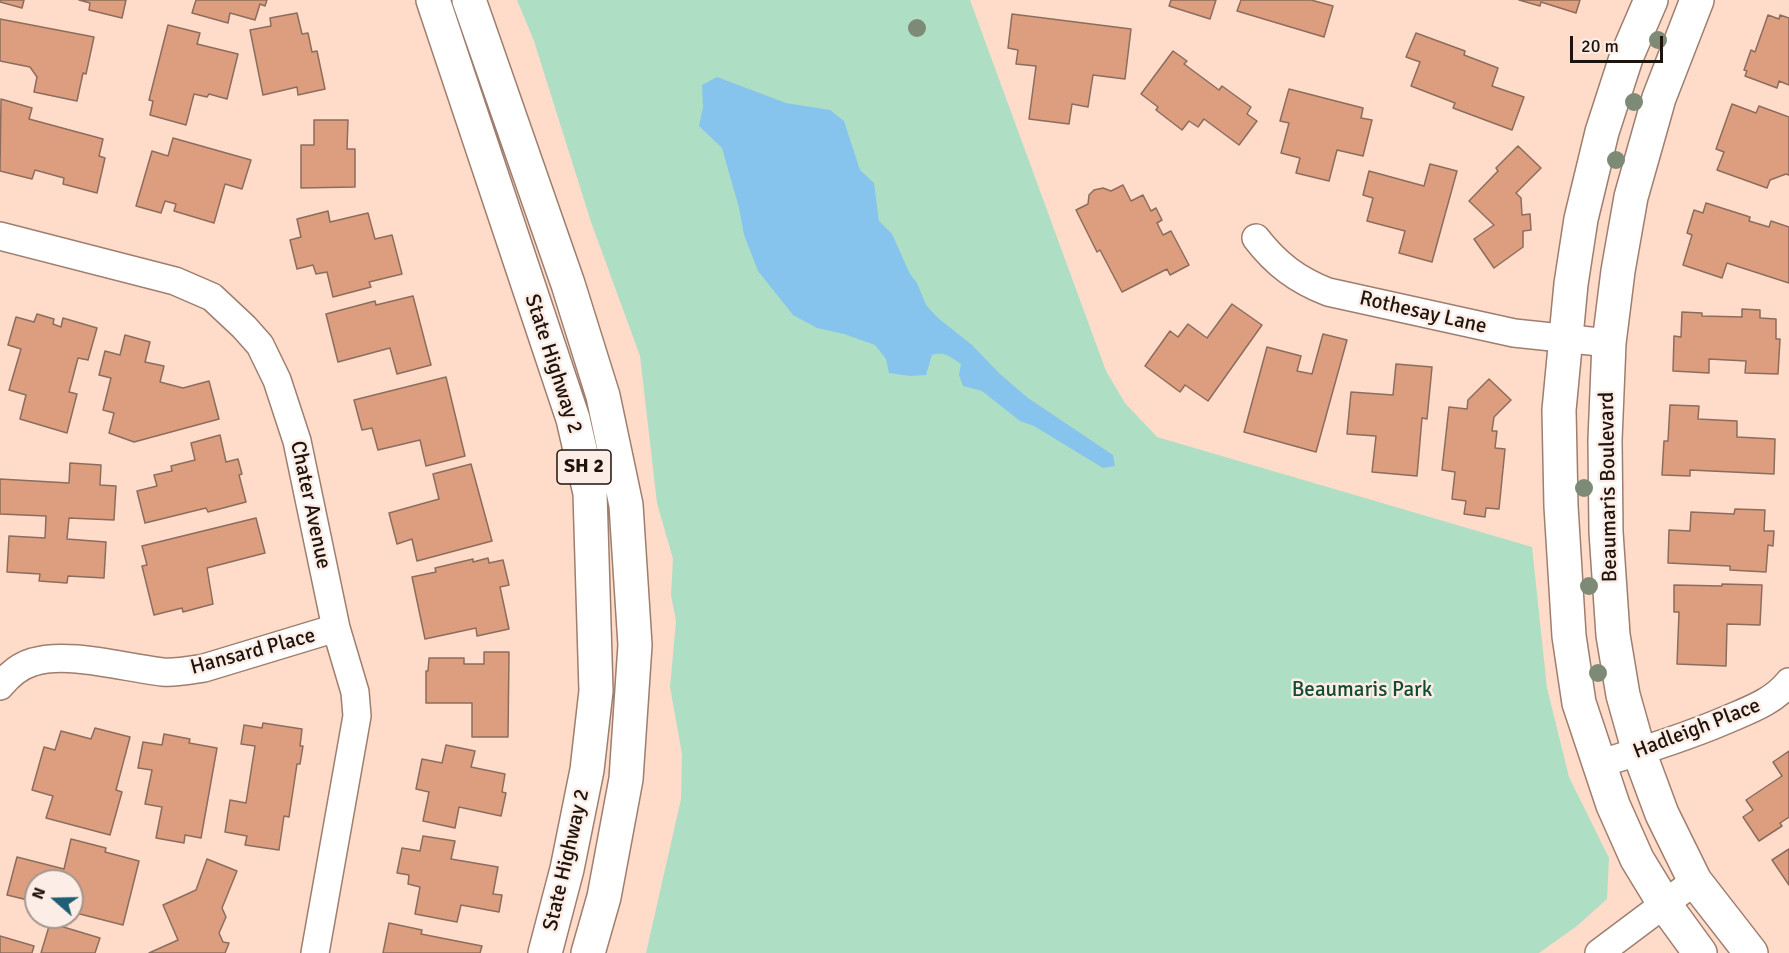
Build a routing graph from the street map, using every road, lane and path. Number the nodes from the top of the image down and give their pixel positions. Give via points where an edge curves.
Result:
1 (433, 0) edge
2 (469, 0) edge
3 (1651, 0) edge
4 (1697, 0) edge
5 (0, 236) edge
6 (1256, 238) dead end
7 (1566, 340) junction
8 (1609, 343) junction
9 (336, 628) junction
10 (1789, 682) edge
11 (0, 686) edge
12 (1639, 752) junction
13 (1598, 764) junction
14 (1695, 881) junction
15 (1665, 905) junction
16 (315, 953) edge
17 (545, 953) edge
18 (588, 953) edge
19 (1599, 953) edge
20 (1700, 953) edge
21 (1751, 953) edge

1 - 17 main road, State Highway 2 / SH 2 via 573,419 590,493 596,691 587,770
2 - 18 main road, State Highway 2 / SH 2 via 603,396 626,505 635,645 626,779 604,897
3 - 7 main road via 1626,58 1602,132 1581,219
4 - 8 main road, Beaumaris Boulevard via 1659,98 1631,197
5 - 9 street, Chater Avenue via 184,285 212,297 260,345 277,380 297,441
6 - 7 street, Rothesay Lane via 1290,272 1328,292 1514,333
7 - 8 street, Rothesay Lane
7 - 13 main road via 1559,410 1569,636 1579,703
8 - 12 main road, Beaumaris Boulevard via 1606,532 1613,635 1623,695
9 - 11 street, Hansard Place via 184,671 165,672 67,658 33,662 10,673
9 - 16 street, Chater Avenue via 355,692 357,716
10 - 12 street, Hadleigh Place via 1759,706 1687,737
12 - 13 street, Hadleigh Place
12 - 14 main road, Beaumaris Boulevard via 1662,814
13 - 15 main road via 1637,859
14 - 15 street
14 - 21 main road, Beaumaris Boulevard
15 - 19 street
15 - 20 main road

